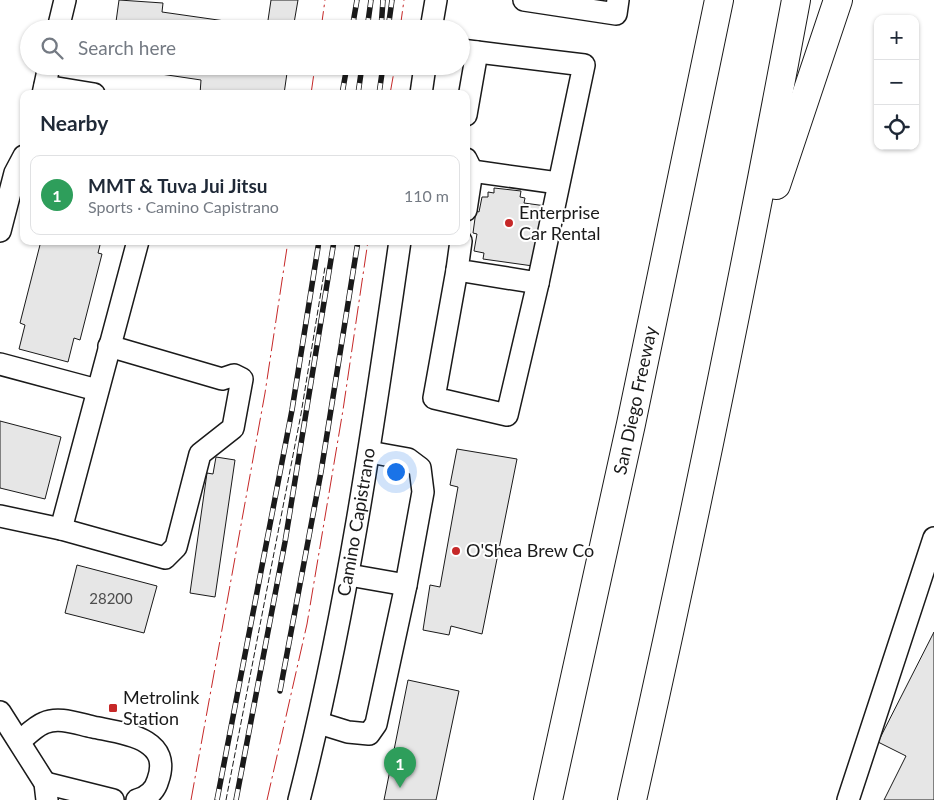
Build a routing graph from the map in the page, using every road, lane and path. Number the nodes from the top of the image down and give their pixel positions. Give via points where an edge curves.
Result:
1 (65, 0) edge
2 (436, 0) edge
3 (524, 0) edge
4 (618, 0) edge
5 (709, 0) edge
6 (719, 0) edge
7 (796, 0) edge
8 (838, 0) edge
9 (60, 20) edge
10 (433, 20) edge
11 (470, 51) edge
12 (424, 75) edge
13 (468, 75) edge
14 (702, 78) junction
15 (46, 82) edge
16 (78, 90) edge
17 (422, 90) edge
18 (468, 90) edge
19 (20, 164) edge
20 (470, 165) edge
21 (558, 183) junction
22 (0, 231) edge
23 (137, 245) edge
24 (399, 245) edge
25 (460, 245) edge
26 (457, 270) junction
27 (744, 278) junction
28 (538, 283) junction
29 (109, 346) junction
30 (0, 364) edge
31 (97, 390) junction
32 (369, 452) junction
33 (0, 516) edge
34 (61, 529) junction
35 (934, 538) edge
36 (349, 575) junction
37 (406, 585) junction
38 (0, 712) edge
39 (319, 723) junction
40 (20, 741) junction
41 (46, 792) edge
42 (113, 800) edge
43 (137, 800) edge
44 (299, 800) edge
45 (548, 800) edge
46 (632, 800) edge
47 (848, 800) edge

1 - 9 street
2 - 10 street
3 - 4 street via 616,14
5 - 14 highway
6 - 14 highway, San Diego Freeway
7 - 27 highway
8 - 27 highway
11 - 21 street via 584,65 566,160
12 - 17 street
13 - 18 street
14 - 45 highway, San Diego Freeway via 631,424
15 - 16 street
19 - 22 street
20 - 21 street
21 - 28 street
23 - 29 street
24 - 32 street, Camino Capistrano
25 - 26 street
26 - 28 street
26 - 28 street via 434,398 507,416
27 - 46 highway
29 - 31 street
29 - 34 street via 222,379 234,375 242,379 233,428 200,454 176,547 165,558
30 - 31 street
31 - 34 street
32 - 36 street, Camino Capistrano
32 - 37 street via 408,459 420,468 423,492
33 - 34 street
35 - 47 street
36 - 37 street
36 - 39 street, Camino Capistrano
37 - 39 street via 376,724 369,734 348,732
38 - 40 street
39 - 44 street, Camino Capistrano
40 - 41 street
40 - 43 street via 44,722 58,720 139,737 153,747 159,760 160,775 147,797
41 - 42 street

